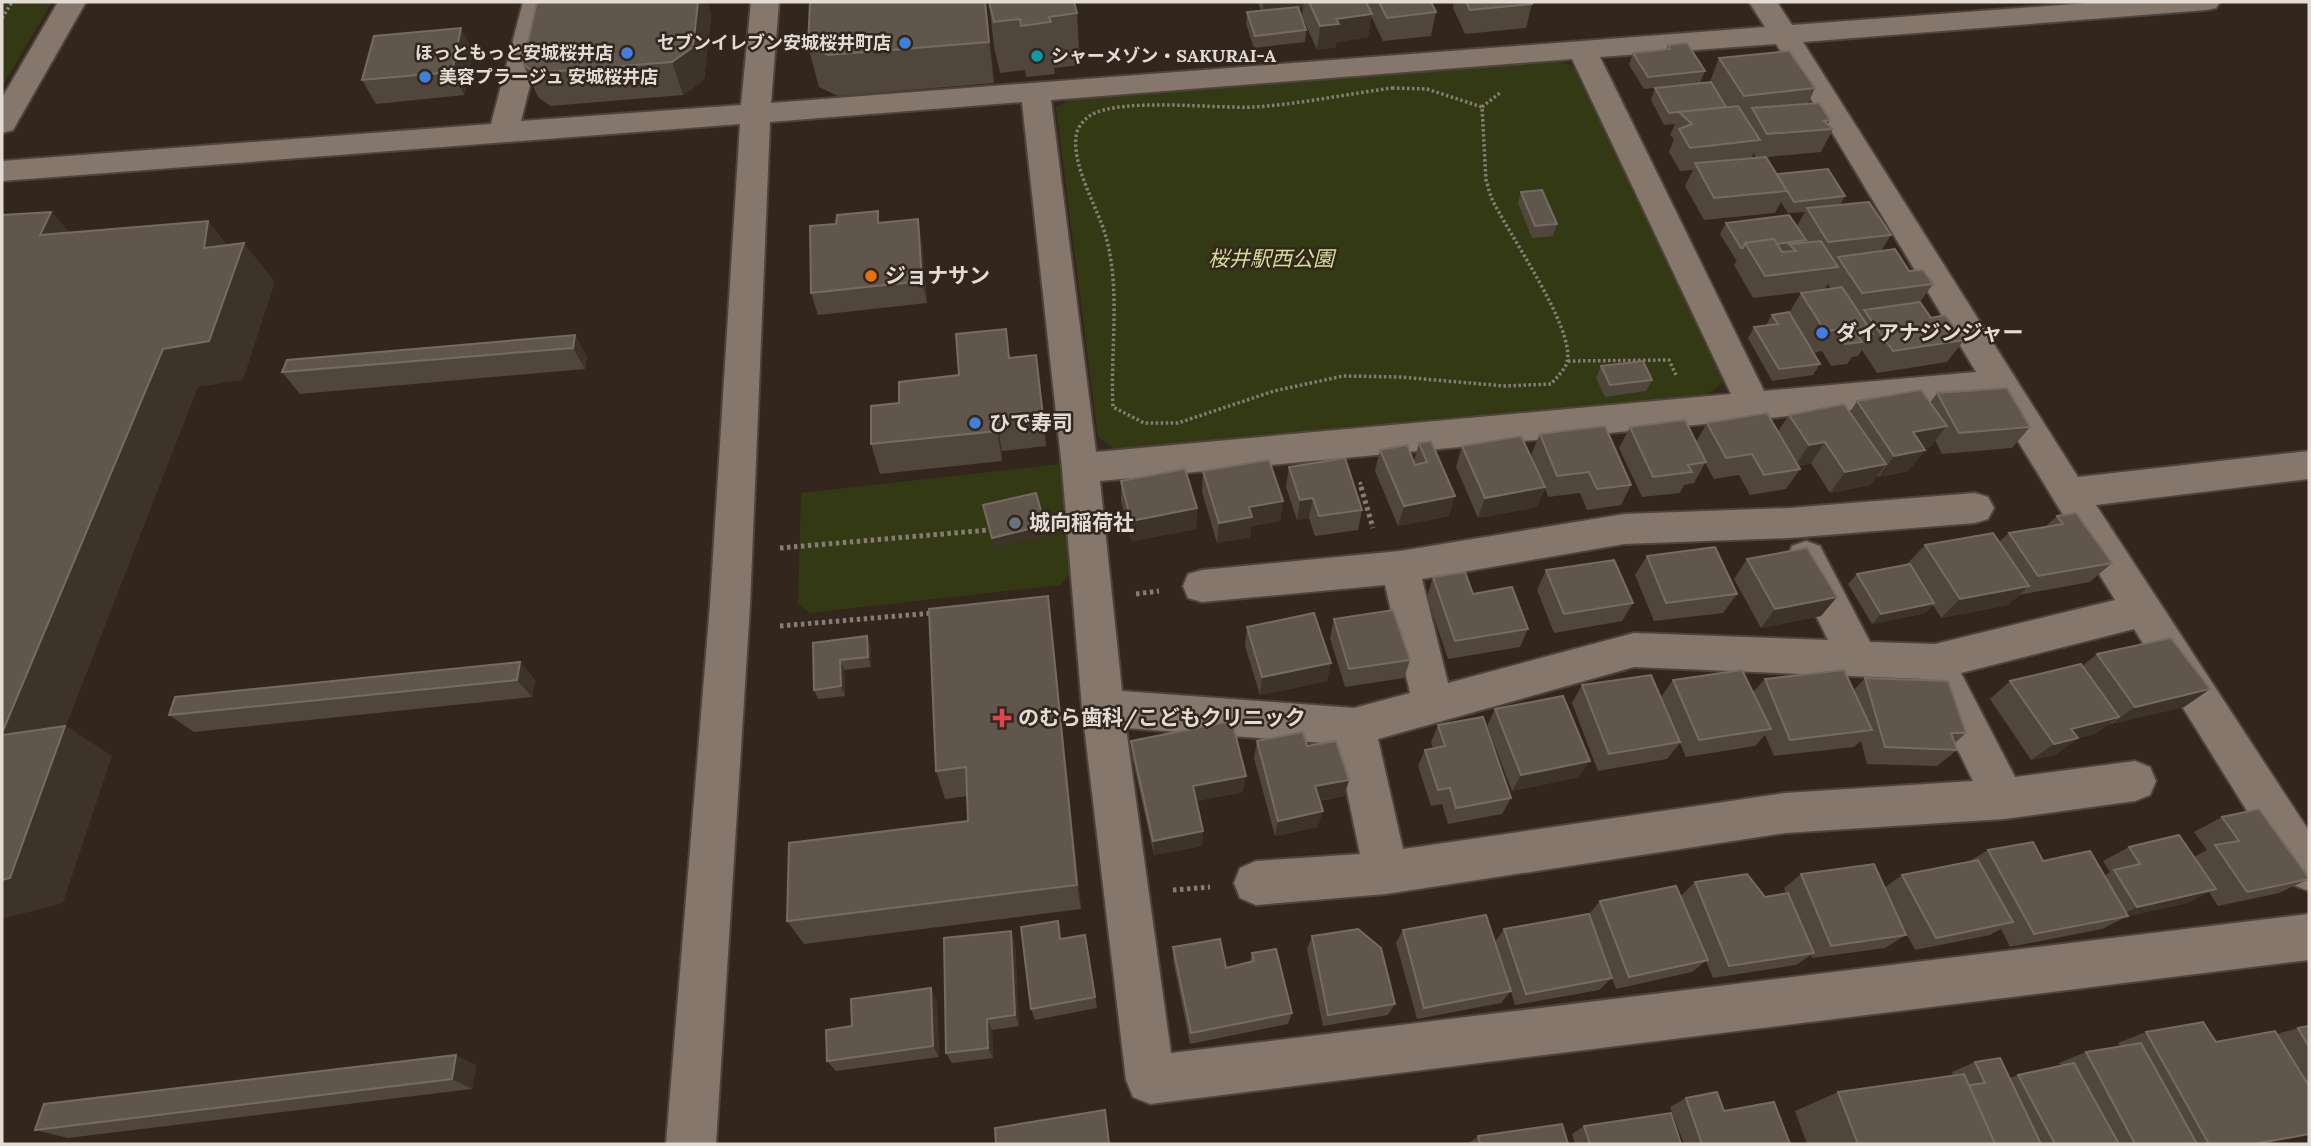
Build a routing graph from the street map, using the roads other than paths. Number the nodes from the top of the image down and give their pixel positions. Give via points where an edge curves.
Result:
1 (72, 2) edge
2 (537, 2) edge
3 (765, 2) edge
4 (1763, 2) edge
5 (2206, 2) edge
6 (1784, 34) junction
7 (1583, 52) junction
8 (1035, 91) junction
9 (755, 115) junction
10 (2, 123) edge
11 (503, 133) junction
12 (2, 172) edge
13 (2001, 383) junction
14 (1753, 404) junction
15 (2309, 465) edge
16 (1080, 468) junction
17 (2068, 493) junction
18 (1975, 508) dead end
19 (1789, 523) junction
20 (1393, 568) junction
21 (1202, 586) road end
22 (2144, 610) junction
23 (1859, 661) junction
24 (1935, 662) junction
25 (1433, 704) junction
26 (1103, 708) junction
27 (1354, 727) junction
28 (2135, 781) dead end
29 (2004, 799) junction
30 (2309, 870) edge
31 (1385, 873) junction
32 (1256, 883) road end
33 (2309, 937) edge
34 (691, 1144) edge

1 - 10 street
2 - 11 street
3 - 9 street
4 - 6 street
5 - 6 street
6 - 7 street
6 - 13 street
7 - 8 street
7 - 14 street
8 - 9 street
8 - 16 street
9 - 11 street
9 - 34 street via 730,605
11 - 12 street
13 - 14 street
13 - 17 street
14 - 16 street
15 - 17 street
16 - 26 street
17 - 22 street
18 - 19 street
19 - 20 street via 1625,529
19 - 23 street
20 - 21 street
20 - 25 street
22 - 24 street
22 - 30 street
23 - 24 street
23 - 25 street via 1634,650
24 - 29 street
25 - 27 street
26 - 27 street
26 - 33 street via 1150,1080
27 - 31 street
28 - 29 street
29 - 31 street via 1785,813
31 - 32 street

